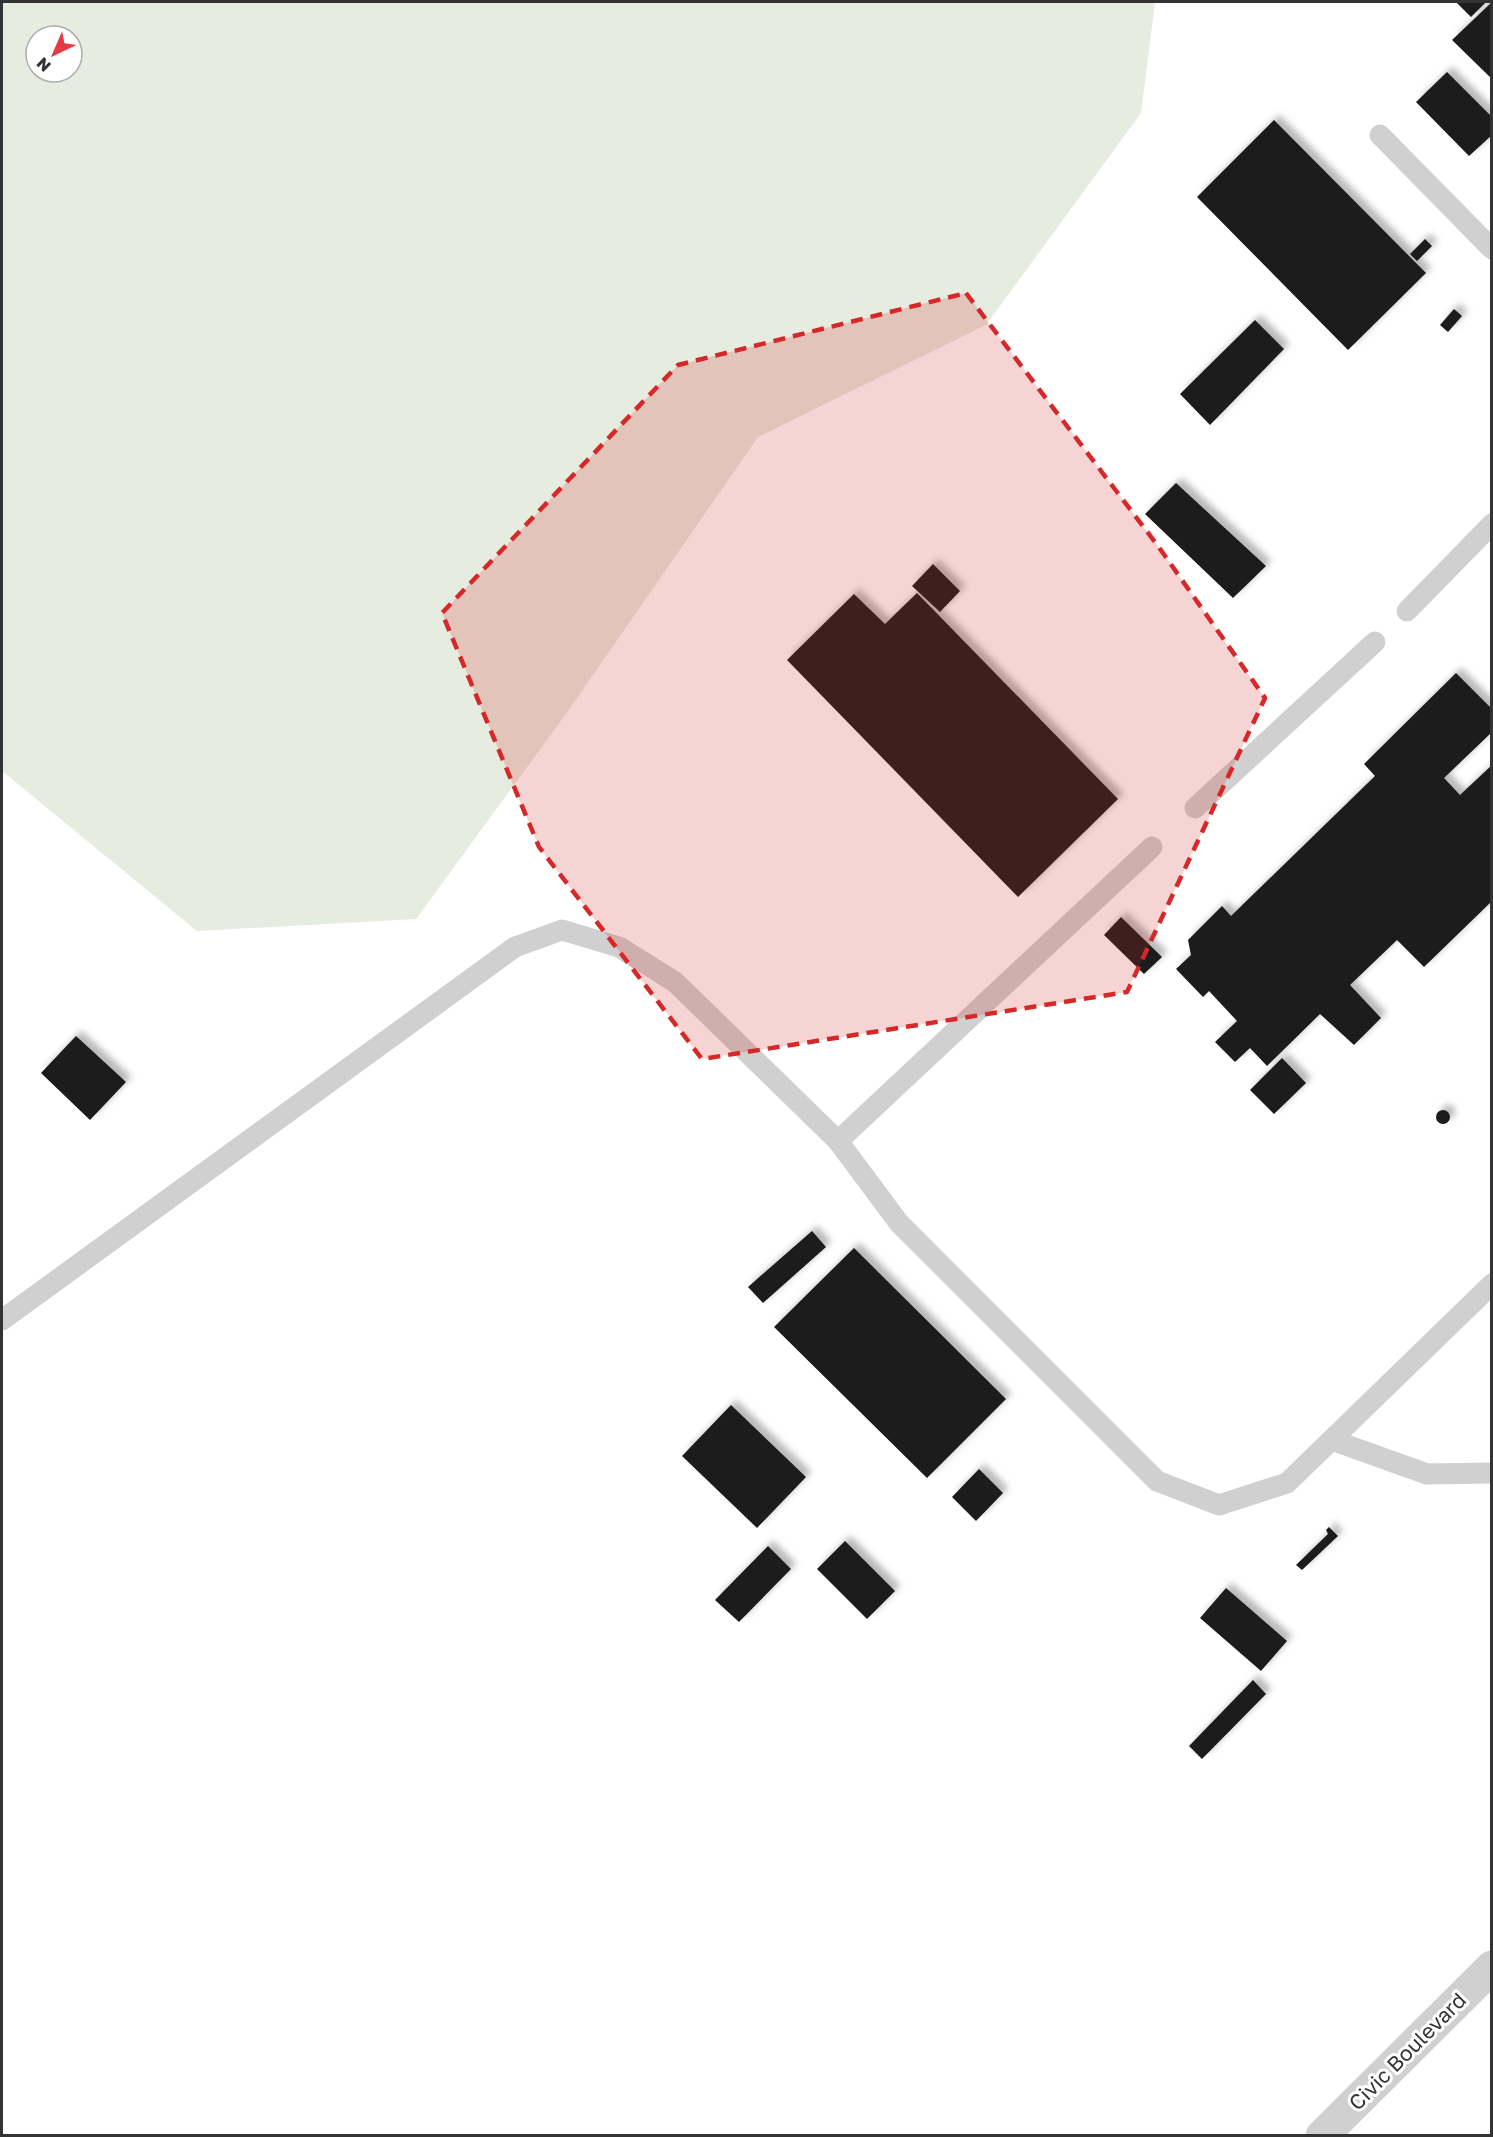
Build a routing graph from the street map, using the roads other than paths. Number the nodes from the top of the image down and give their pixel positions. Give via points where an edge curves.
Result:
1 (1380, 135) dead end
2 (1491, 249) edge
3 (1491, 524) edge
4 (1407, 611) dead end
5 (1375, 642) dead end
6 (1195, 808) dead end
7 (1152, 847) dead end
8 (838, 1141) junction
9 (1491, 1284) edge
10 (2, 1320) edge
11 (1332, 1440) junction
12 (1491, 1473) edge
13 (1491, 1967) edge
14 (1322, 2136) edge

1 - 2 lane
3 - 4 lane
5 - 6 lane
7 - 8 lane
8 - 10 lane via 675,982 619,946 562,930 515,947
8 - 11 lane via 900,1223 1157,1481 1219,1505 1287,1483
9 - 11 lane
11 - 12 lane via 1427,1474
13 - 14 street, Civic Boulevard

